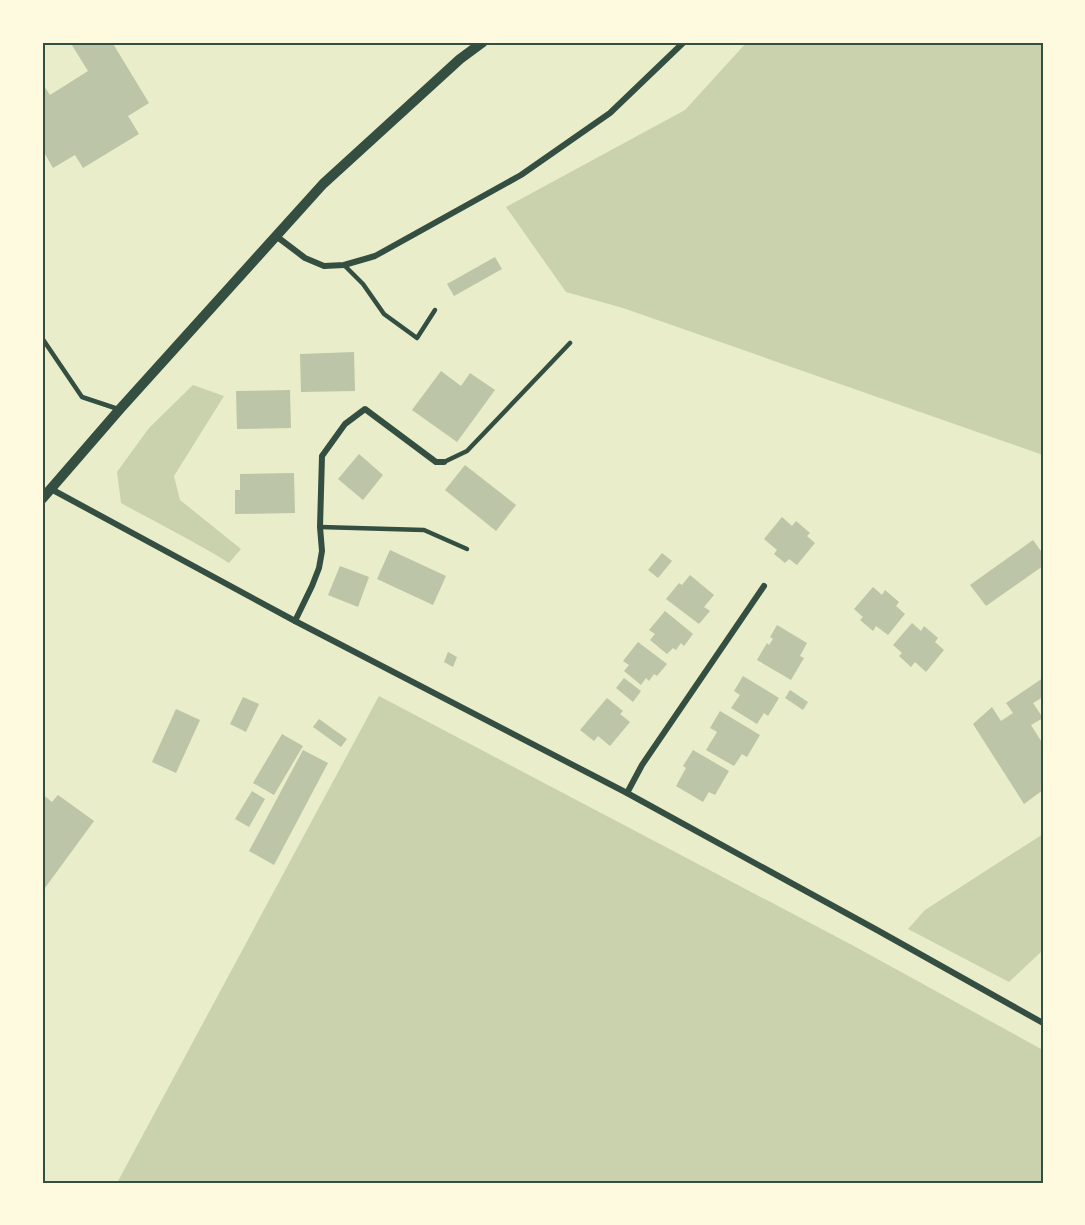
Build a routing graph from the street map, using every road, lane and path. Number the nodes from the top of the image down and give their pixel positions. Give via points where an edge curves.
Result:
1 (483, 42) edge
2 (684, 42) edge
3 (276, 236) junction
4 (344, 265) junction
5 (435, 310) dead end
6 (42, 338) edge
7 (570, 343) dead end
8 (120, 409) junction
9 (444, 462) joint
10 (51, 489) junction
11 (42, 499) edge
12 (320, 527) junction
13 (467, 549) dead end
14 (764, 586) dead end
15 (295, 621) junction
16 (627, 793) junction
17 (1043, 1023) edge

1 - 3 street via 323,184
2 - 4 street via 610,113 521,176 375,256
3 - 4 street via 305,258 324,266
3 - 8 street
4 - 5 lane via 384,314 417,338
6 - 8 lane via 82,397
7 - 9 lane via 467,451
8 - 10 street
9 - 12 street via 436,462 365,409 345,424 322,456
10 - 11 street
10 - 15 street
12 - 13 lane via 424,530
12 - 15 street via 319,568
14 - 16 street
15 - 16 street
16 - 17 street

